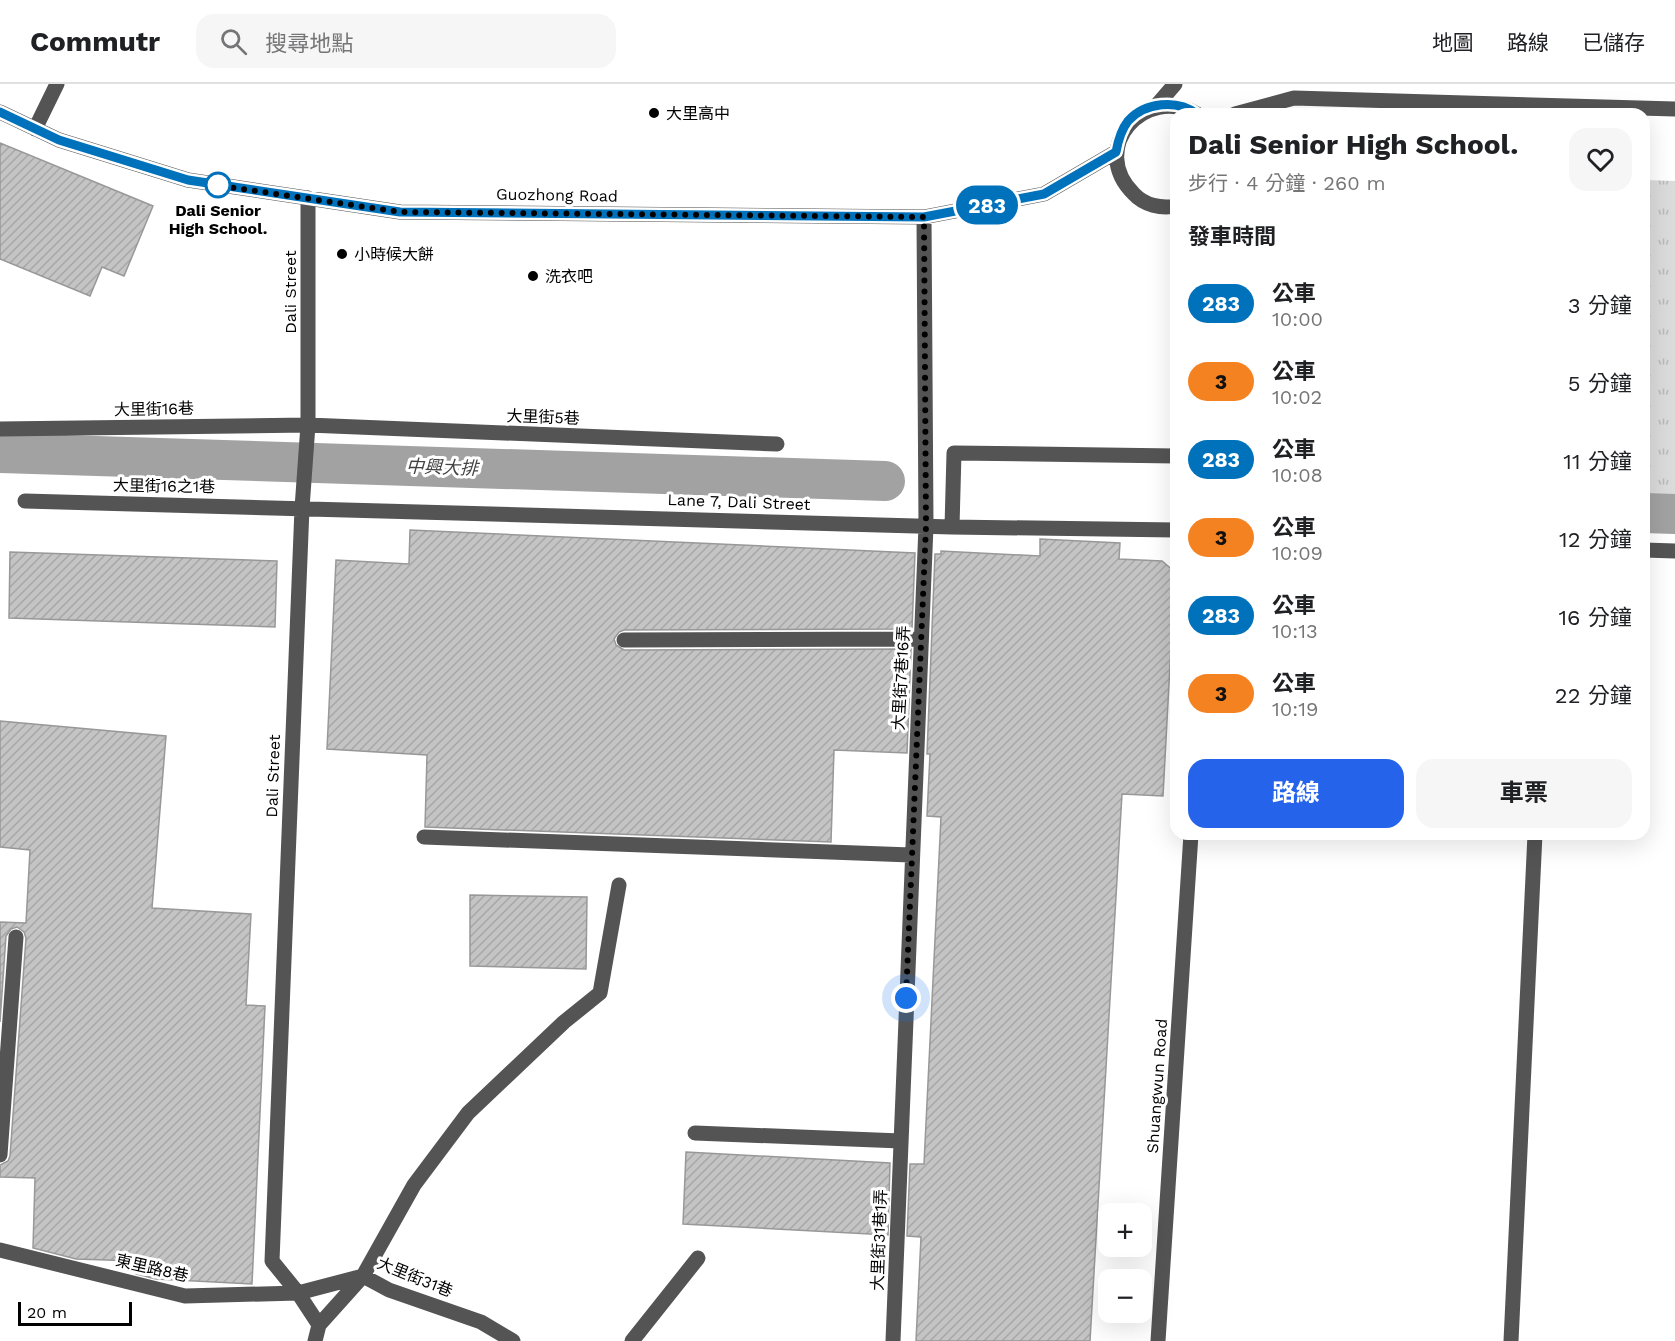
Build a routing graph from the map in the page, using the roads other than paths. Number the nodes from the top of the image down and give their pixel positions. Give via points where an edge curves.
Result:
1 (57, 84) edge
2 (1175, 84) edge
3 (1157, 105) junction
4 (1183, 108) edge
5 (1257, 108) edge
6 (1640, 108) edge
7 (1650, 108) edge
8 (1675, 109) edge
9 (0, 112) edge
10 (35, 129) junction
11 (1116, 152) junction
12 (308, 198) junction
13 (1170, 206) edge
14 (924, 217) junction
15 (308, 425) junction
16 (0, 429) edge
17 (777, 444) dead end
18 (1170, 456) edge
19 (25, 501) dead end
20 (302, 508) junction
21 (926, 526) junction
22 (952, 527) junction
23 (1170, 530) edge
24 (1650, 550) edge
25 (1675, 551) edge
26 (921, 639) junction
27 (624, 640) dead end
28 (424, 837) dead end
29 (1191, 840) edge
30 (1535, 840) edge
31 (911, 855) junction
32 (619, 885) dead end
33 (16, 937) dead end
34 (695, 1133) dead end
35 (901, 1141) junction
36 (0, 1155) edge
37 (0, 1250) edge
38 (698, 1258) dead end
39 (363, 1276) junction
40 (298, 1293) junction
41 (319, 1325) junction
42 (315, 1341) edge
43 (513, 1341) edge
44 (632, 1341) edge
45 (893, 1341) edge
46 (1158, 1341) edge
47 (1511, 1341) edge

1 - 10 street
2 - 3 street
3 - 4 street
3 - 11 street via 1128,121
5 - 6 street via 1294,98
7 - 8 street
9 - 10 street, Guozhong Road
10 - 12 street, Guozhong Road via 188,180
11 - 13 street via 1125,186 1138,199 1155,206
11 - 14 street, Guozhong Road via 1044,194
12 - 14 street, Guozhong Road via 400,212
12 - 15 street, Dali Street
14 - 21 street, 大里街7巷16弄
15 - 16 street, 大里街16巷
15 - 17 street, 大里街5巷
15 - 20 street, Dali Street
18 - 22 street via 954,453
19 - 20 street, 大里街16之1巷
20 - 21 street, Lane 7, Dali Street
20 - 40 street, Dali Street via 272,1262
21 - 22 street, Lane 7, Dali Street
21 - 26 street, 大里街7巷16弄
22 - 23 street, Lane 7, Dali Street
24 - 25 street
26 - 27 street
26 - 31 street, 大里街7巷16弄
28 - 31 street
29 - 46 street, Shuangwun Road
30 - 47 street
31 - 35 street, 大里街7巷16弄
32 - 39 street via 600,993 468,1113 414,1185
33 - 36 street
34 - 35 street
35 - 45 street, 大里街31巷1弄
37 - 40 street, 東里路8巷 via 186,1296
38 - 44 street
39 - 40 street, 大里街31巷
39 - 41 street
39 - 43 street, 大里街31巷 via 389,1290 481,1322
40 - 41 street, Dali Street
41 - 42 street

